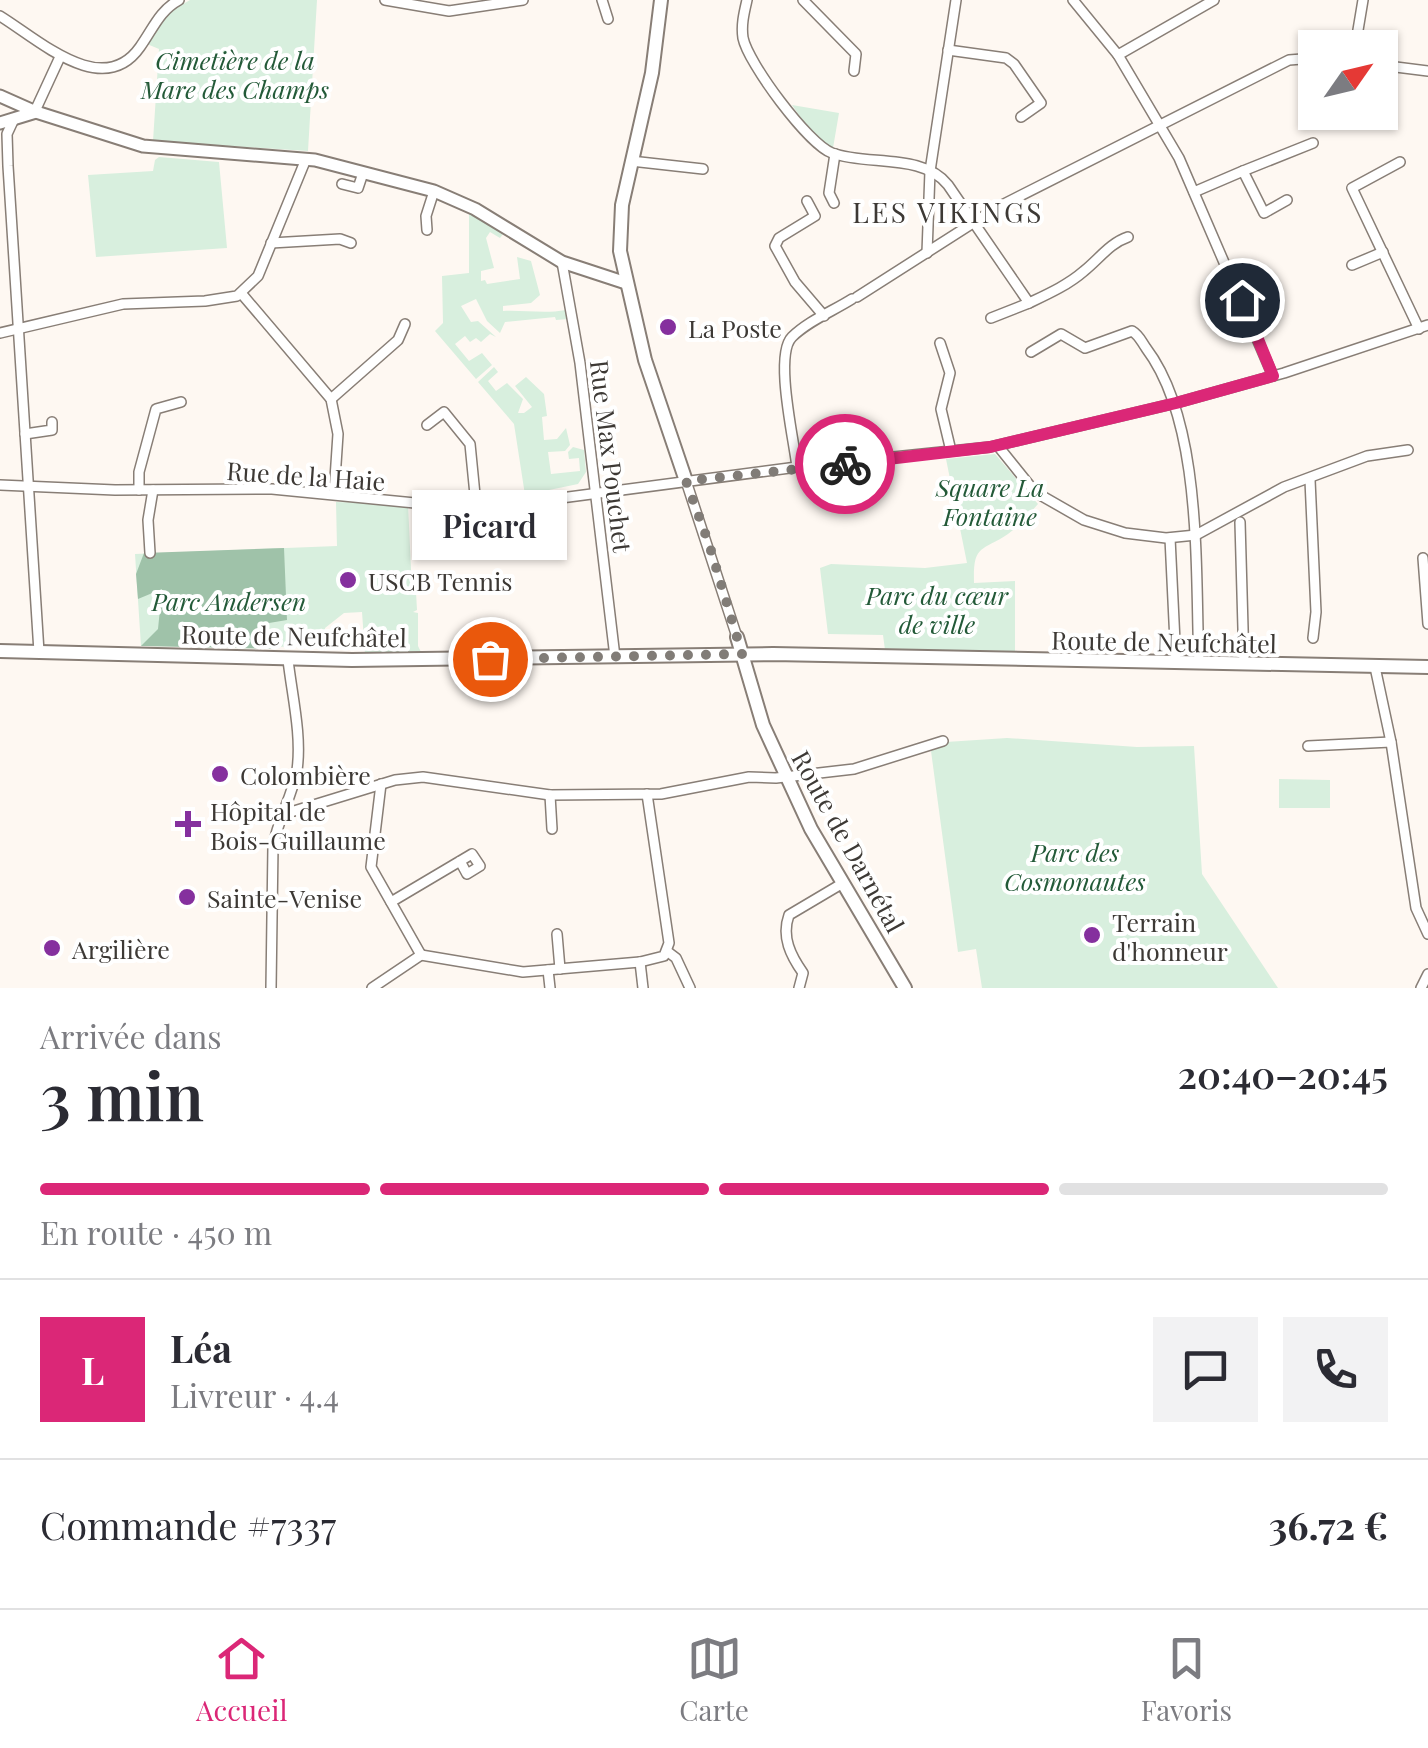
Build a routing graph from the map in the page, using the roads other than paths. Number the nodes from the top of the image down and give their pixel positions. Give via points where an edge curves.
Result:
1 (179, 0) edge
2 (384, 0) edge
3 (522, 0) edge
4 (602, 0) edge
5 (661, 0) edge
6 (747, 0) edge
7 (802, 0) edge
8 (956, 0) edge
9 (1073, 0) edge
10 (1214, 0) edge
11 (1362, 0) edge
12 (0, 16) edge
13 (608, 19) dead end
14 (1357, 30) edge
15 (948, 50) junction
16 (1118, 55) junction
17 (59, 59) dead end
18 (1298, 59) edge
19 (1398, 67) edge
20 (854, 71) dead end
21 (1428, 71) edge
22 (0, 96) edge
23 (15, 104) junction
24 (35, 111) junction
25 (1021, 117) dead end
26 (14, 119) junction
27 (0, 123) edge
28 (1160, 127) junction
29 (1313, 143) dead end
30 (0, 152) edge
31 (835, 154) junction
32 (306, 159) junction
33 (631, 161) junction
34 (1400, 162) dead end
35 (8, 166) junction
36 (703, 168) dead end
37 (930, 171) junction
38 (1244, 171) junction
39 (363, 173) junction
40 (342, 184) dead end
41 (434, 191) junction
42 (1194, 192) junction
43 (1288, 200) dead end
44 (807, 201) dead end
45 (834, 203) dead end
46 (974, 222) junction
47 (427, 230) dead end
48 (1128, 238) dead end
49 (351, 242) dead end
50 (272, 244) junction
51 (1382, 252) junction
52 (927, 254) junction
53 (562, 262) junction
54 (1352, 265) dead end
55 (626, 283) junction
56 (242, 294) junction
57 (1029, 303) junction
58 (824, 316) junction
59 (991, 318) dead end
60 (405, 324) dead end
61 (1424, 327) edge
62 (18, 328) junction
63 (0, 334) edge
64 (940, 344) dead end
65 (1030, 352) dead end
66 (1273, 376) junction
67 (331, 399) junction
68 (181, 402) dead end
69 (1176, 403) junction
70 (52, 422) dead end
71 (427, 425) dead end
72 (25, 434) junction
73 (998, 446) junction
74 (1408, 450) dead end
75 (951, 451) junction
76 (797, 467) junction
77 (1310, 480) junction
78 (686, 481) junction
79 (0, 485) edge
80 (28, 485) junction
81 (140, 490) junction
82 (153, 490) junction
83 (595, 491) junction
84 (334, 494) junction
85 (476, 505) junction
86 (1240, 522) dead end
87 (1196, 535) junction
88 (1170, 538) junction
89 (150, 553) dead end
90 (1422, 558) dead end
91 (1428, 624) edge
92 (738, 637) joint
93 (1313, 638) dead end
94 (0, 652) edge
95 (39, 652) junction
96 (742, 654) junction
97 (615, 656) junction
98 (288, 660) junction
99 (1176, 663) junction
100 (1199, 663) junction
101 (1244, 664) junction
102 (1374, 667) junction
103 (1428, 667) edge
104 (942, 741) dead end
105 (1390, 742) junction
106 (1308, 746) dead end
107 (786, 776) junction
108 (381, 784) junction
109 (647, 794) junction
110 (550, 795) junction
111 (281, 814) junction
112 (552, 829) dead end
113 (460, 861) dead end
114 (844, 883) junction
115 (390, 902) junction
116 (1428, 906) edge
117 (1416, 908) junction
118 (557, 934) dead end
119 (1428, 934) edge
120 (668, 952) junction
121 (421, 955) junction
122 (640, 962) junction
123 (560, 969) junction
124 (548, 970) junction
125 (1428, 974) edge
126 (271, 988) edge
127 (372, 988) edge
128 (550, 988) edge
129 (643, 988) edge
130 (690, 988) edge
131 (798, 988) edge
132 (905, 988) edge
133 (1421, 988) edge

1 - 12 street via 162,12 124,65 107,71 64,56
2 - 3 street via 449,11
4 - 13 street
5 - 33 main road
6 - 31 street via 742,35 752,57 811,140
7 - 20 street via 856,54
8 - 15 street
9 - 16 street
10 - 16 street
11 - 14 street
15 - 25 street via 1014,64 1041,103
15 - 37 street
16 - 28 street
17 - 24 street
18 - 28 street
19 - 21 street
22 - 23 street
23 - 24 street
23 - 26 street
24 - 26 street
24 - 32 street via 153,148
26 - 27 street
26 - 35 street via 7,134
28 - 42 street
28 - 46 street
29 - 38 street
30 - 35 street
31 - 37 street
31 - 45 street via 829,193
32 - 39 street
32 - 50 street
33 - 36 street
33 - 55 main road via 620,232
34 - 51 street via 1352,188
35 - 62 street
37 - 46 street
37 - 52 street
38 - 42 street
38 - 43 street via 1264,213
39 - 40 street via 358,188
39 - 41 street
41 - 47 street
41 - 53 street
42 - 66 street
44 - 58 street via 814,216 775,246
46 - 52 street
46 - 57 street
48 - 57 street
49 - 50 street
50 - 56 street
51 - 54 street
51 - 61 street
52 - 58 street
53 - 55 street
53 - 83 street, Rue Max Pouchet
55 - 78 main road
56 - 62 street via 124,304
56 - 67 street
57 - 59 street
58 - 76 street via 786,345
60 - 67 street via 398,340
61 - 66 street, Rue de la Haie
62 - 63 street
62 - 72 street
64 - 75 street via 950,373 941,409
65 - 69 street via 1061,334 1085,348 1136,331
66 - 69 street, Rue de la Haie
67 - 84 street via 338,434
68 - 81 street via 156,409
69 - 73 street, Rue de la Haie
69 - 87 street
70 - 72 street via 52,430
71 - 85 street via 444,412 470,444
72 - 80 street
73 - 75 street, Rue de la Haie
73 - 88 street via 1034,492 1084,520
74 - 77 street via 1367,456
75 - 76 street, Rue de la Haie
76 - 78 street, Rue de la Haie
77 - 87 street
77 - 93 street
78 - 83 street, Rue de la Haie
78 - 92 street
79 - 80 street, Rue de la Haie
80 - 81 street, Rue de la Haie
80 - 95 street
81 - 82 street, Rue de la Haie
82 - 84 street, Rue de la Haie
82 - 89 street
83 - 85 street, Rue de la Haie
83 - 97 street, Rue Max Pouchet
84 - 85 street, Rue de la Haie
86 - 101 street
87 - 88 street
87 - 100 street
88 - 99 street
90 - 91 street
92 - 96 main road, Route de Darnétal
94 - 95 main road, Route de Neufchâtel
95 - 98 main road, Route de Neufchâtel
96 - 97 main road, Route de Neufchâtel
96 - 99 main road, Route de Neufchâtel
96 - 107 main road, Route de Darnétal
97 - 98 main road, Route de Neufchâtel
98 - 111 street via 297,768
99 - 100 main road, Route de Neufchâtel
100 - 101 main road, Route de Neufchâtel
101 - 102 main road, Route de Neufchâtel
102 - 103 main road, Route de Neufchâtel
102 - 105 street
104 - 107 street via 854,769
105 - 106 street
105 - 117 street
107 - 109 street
107 - 114 main road, Route de Darnétal
108 - 110 street via 423,776
108 - 111 street
108 - 115 street via 370,861
109 - 110 street
109 - 120 street
110 - 112 street
111 - 126 street via 271,867
113 - 115 street
114 - 131 street via 789,916 790,955 803,973
114 - 132 main road, Route de Darnétal
115 - 121 street
116 - 117 street
117 - 119 street
118 - 123 street
120 - 122 street
120 - 130 street
121 - 124 street via 522,972
121 - 127 street
122 - 123 street
122 - 129 street
123 - 124 street
124 - 128 street
125 - 133 street

